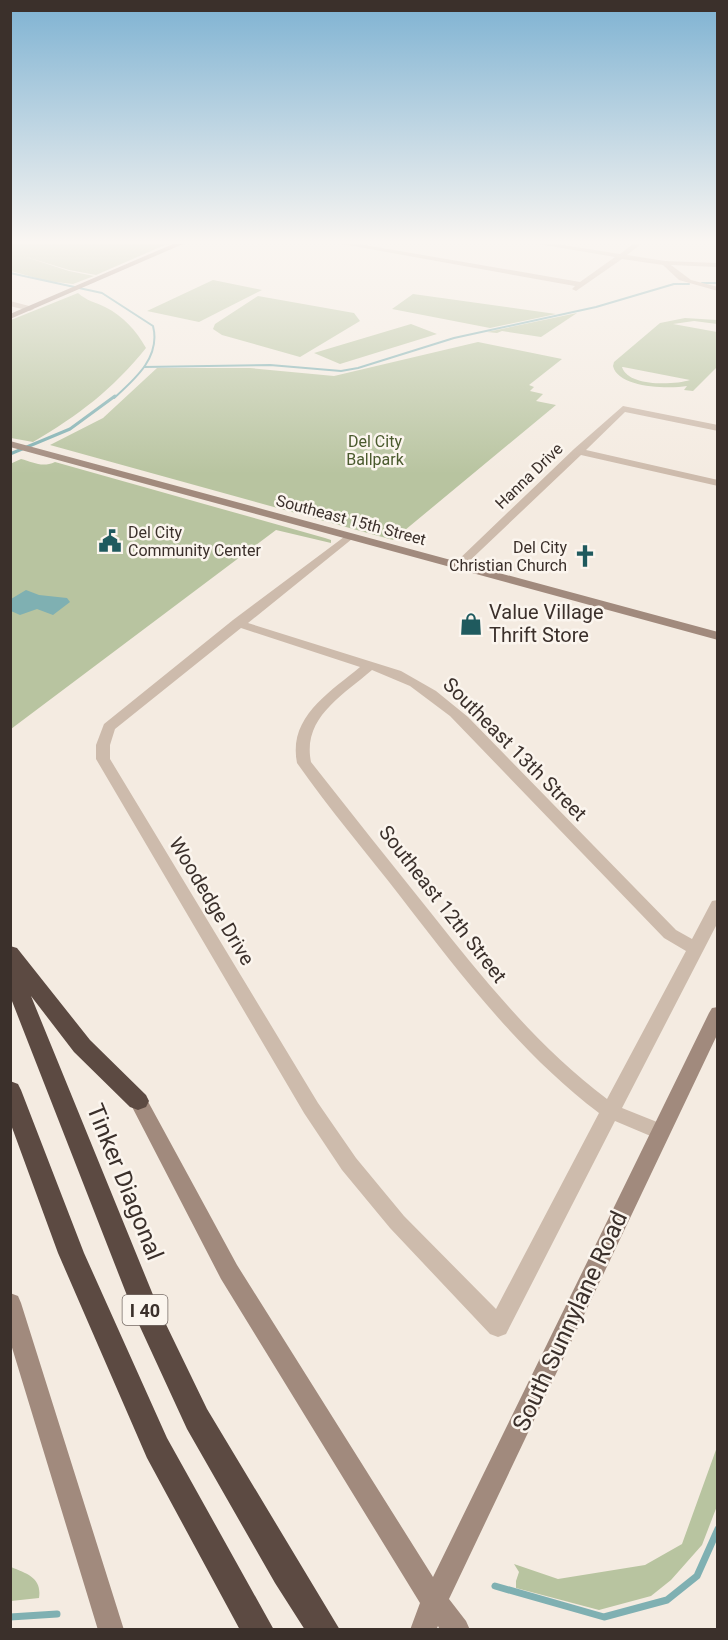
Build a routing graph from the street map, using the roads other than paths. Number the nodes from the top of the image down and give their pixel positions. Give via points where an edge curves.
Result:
1 (717, 428) edge
2 (10, 444) edge
3 (577, 451) junction
4 (717, 483) edge
5 (348, 537) junction
6 (458, 566) junction
7 (237, 623) junction
8 (717, 636) edge
9 (369, 666) junction
10 (717, 905) edge
11 (695, 949) junction
12 (10, 953) edge
13 (10, 969) edge
14 (717, 1013) edge
15 (10, 1090) edge
16 (138, 1101) joint
17 (610, 1111) junction
18 (660, 1132) junction
19 (10, 1303) edge
20 (434, 1601) junction
21 (111, 1629) edge
22 (258, 1629) edge
23 (324, 1629) edge
24 (423, 1629) edge
25 (457, 1629) edge

1 - 3 street, Hanna Drive via 623,409
2 - 5 main road, Southeast 15th Street
3 - 4 street
3 - 6 street, Hanna Drive
5 - 6 main road, Southeast 15th Street
5 - 7 street, Woodedge Drive
6 - 8 main road, Southeast 15th Street
7 - 9 street, Southeast 13th Street
7 - 17 street, Woodedge Drive via 109,727 103,759 311,1108 349,1164 397,1222 498,1327
9 - 11 street, Southeast 13th Street via 418,683 435,694 670,934
9 - 17 street, Southeast 12th Street via 316,714 303,732 304,764 480,987 573,1083
10 - 11 street
11 - 17 street
12 - 16 highway via 81,1046
13 - 23 highway, Tinker Diagonal / I 40 via 148,1316 197,1419 286,1572
14 - 18 main road, South Sunnylane Road
15 - 22 highway, I 40 via 71,1252 143,1417
16 - 20 main road, Tinker Diagonal via 229,1272
17 - 18 street, Southeast 12th Street
18 - 20 main road, South Sunnylane Road
19 - 21 main road
20 - 24 main road, South Sunnylane Road
20 - 25 main road, Tinker Diagonal

